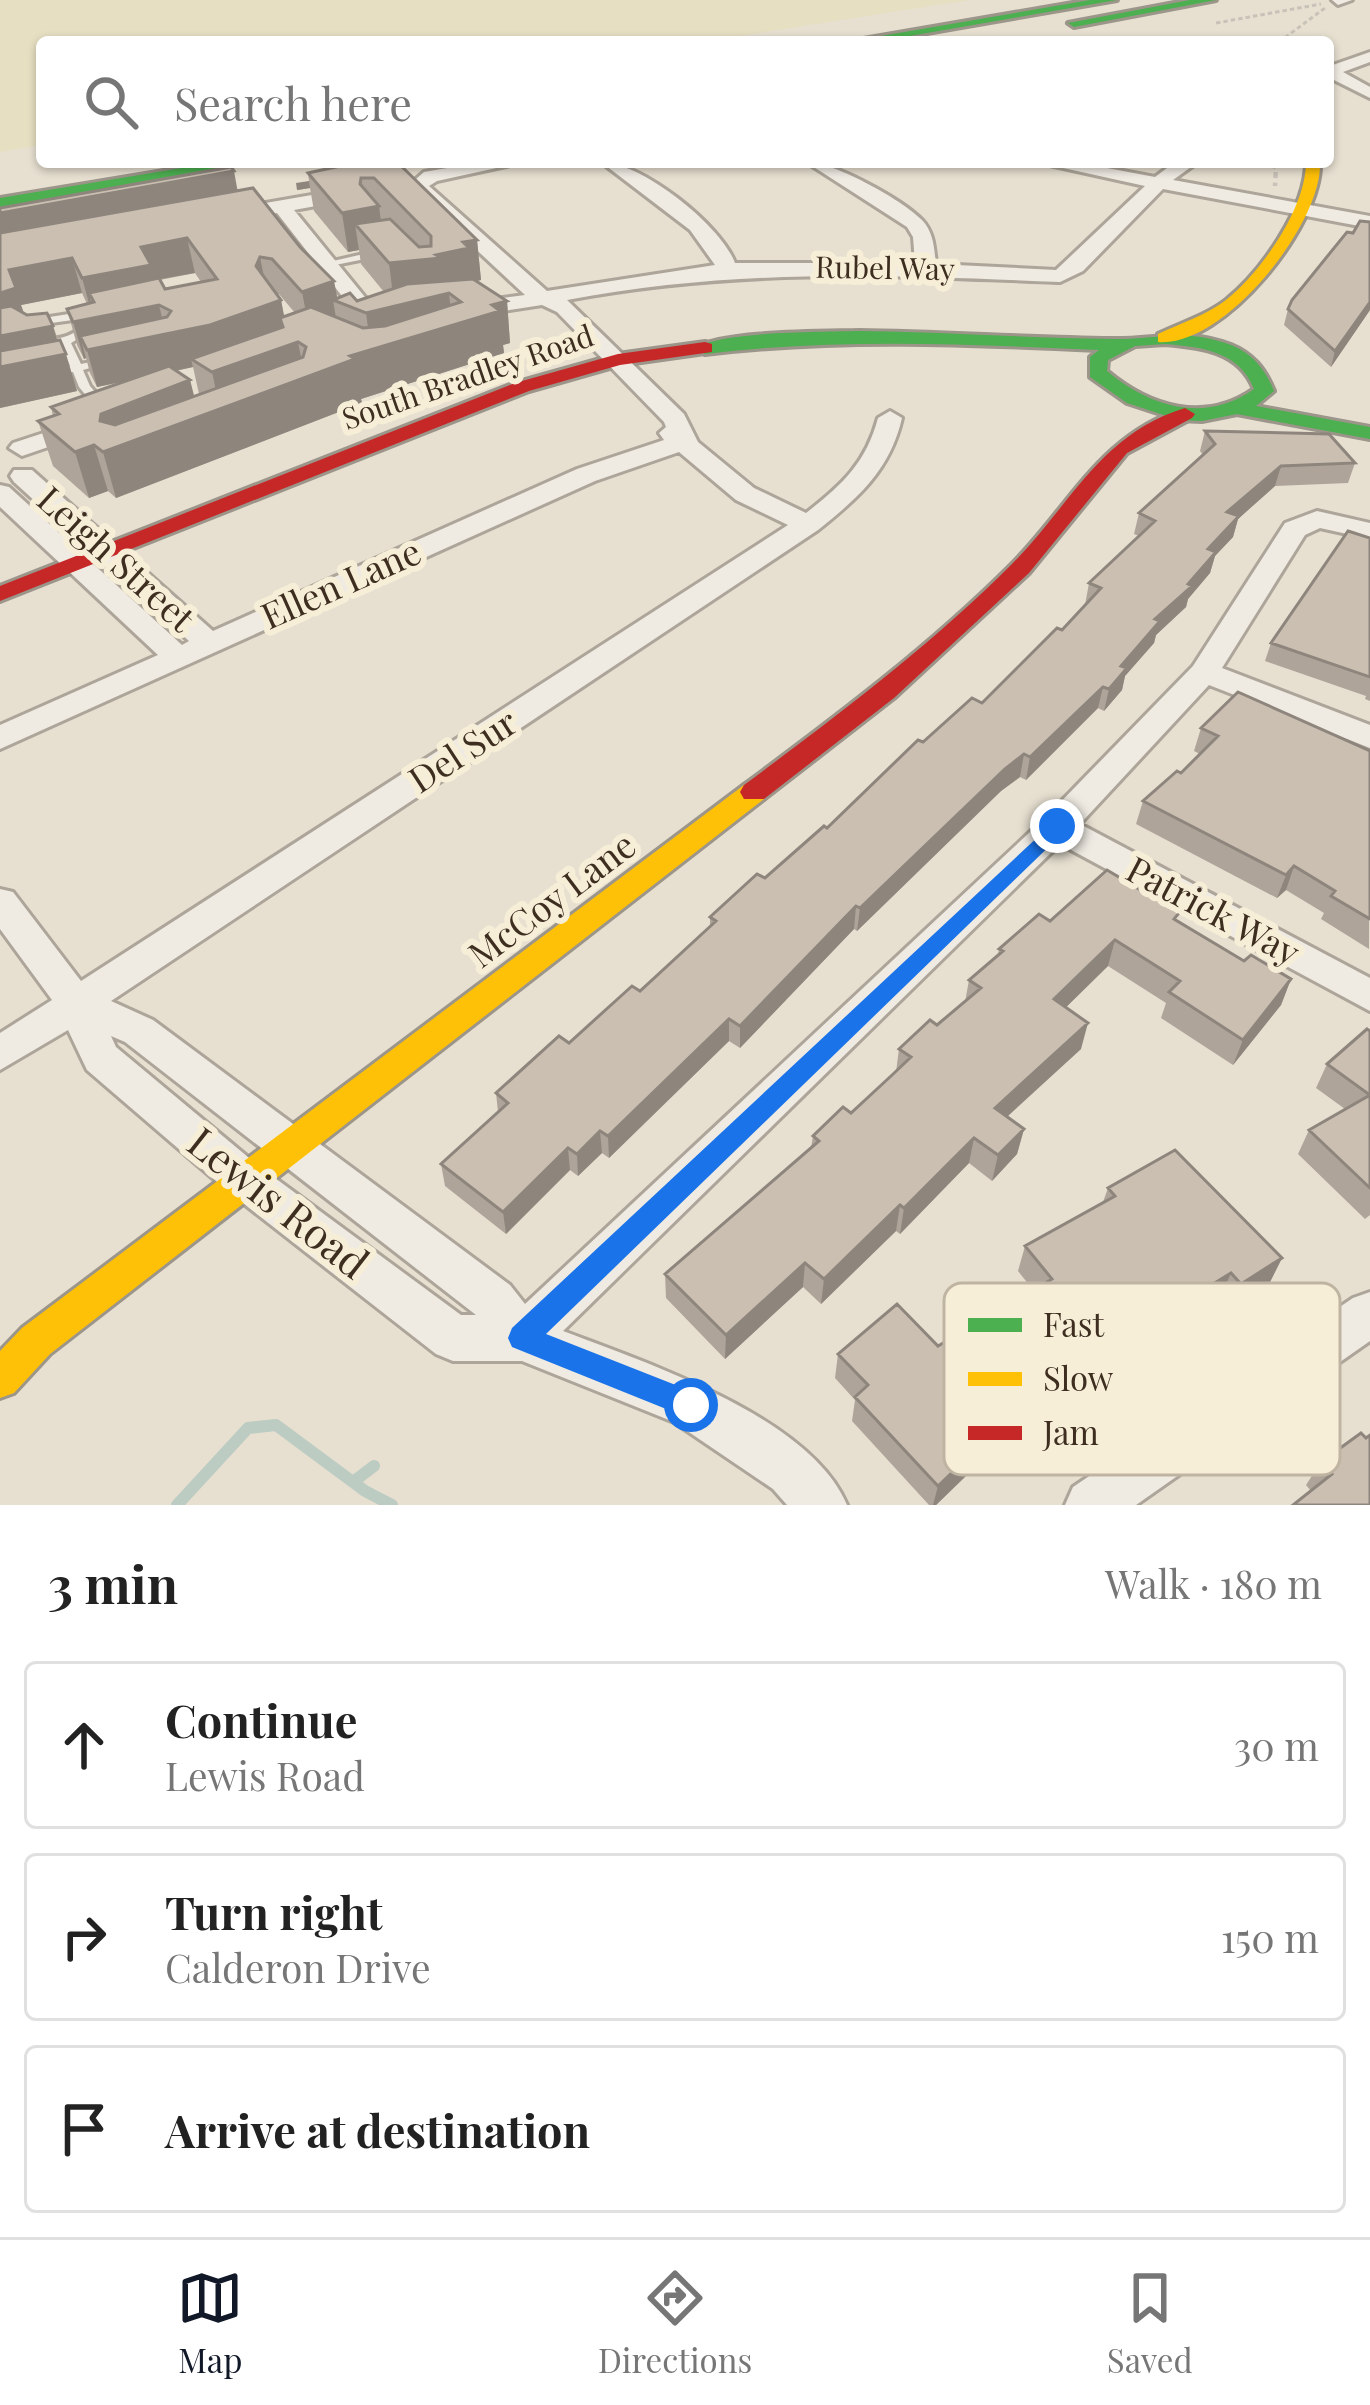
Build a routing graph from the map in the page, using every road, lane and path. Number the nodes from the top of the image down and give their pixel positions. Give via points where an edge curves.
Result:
1 (1111, 0) edge
2 (1210, 0) edge
3 (1341, 2) edge
4 (889, 36) edge
5 (998, 36) edge
6 (1288, 36) edge
7 (1370, 58) edge
8 (1370, 93) edge
9 (73, 168) edge
10 (209, 168) edge
11 (479, 168) edge
12 (618, 168) edge
13 (825, 168) edge
14 (1080, 168) edge
15 (1181, 168) edge
16 (1276, 168) edge
17 (1315, 168) edge
18 (0, 180) edge
19 (1161, 182) junction
20 (383, 188) edge
21 (1274, 190) dead end
22 (0, 203) edge
23 (280, 206) junction
24 (1304, 208) junction
25 (204, 220) edge
26 (1370, 222) edge
27 (400, 250) edge
28 (326, 264) junction
29 (926, 268) junction
30 (727, 270) junction
31 (538, 295) junction
32 (1234, 303) junction
33 (446, 311) edge
34 (399, 314) edge
35 (111, 318) edge
36 (89, 322) junction
37 (1166, 338) junction
38 (65, 341) junction
39 (983, 342) junction
40 (1117, 345) junction
41 (1242, 357) junction
42 (123, 358) edge
43 (607, 363) junction
44 (77, 368) junction
45 (38, 376) edge
46 (1107, 383) junction
47 (1265, 383) junction
48 (1240, 410) junction
49 (1185, 413) junction
50 (120, 414) joint
51 (890, 418) dead end
52 (1363, 431) edge
53 (686, 441) junction
54 (1120, 449) junction
55 (9, 469) edge
56 (808, 524) junction
57 (1370, 531) edge
58 (107, 551) junction
59 (78, 563) junction
60 (0, 594) edge
61 (209, 643) junction
62 (178, 656) junction
63 (1204, 672) junction
64 (0, 737) edge
65 (1370, 737) edge
66 (1057, 826) junction
67 (0, 902) edge
68 (1370, 996) edge
69 (76, 1003) junction
70 (0, 1054) edge
71 (289, 1146) junction
72 (244, 1180) junction
73 (1370, 1314) edge
74 (1340, 1334) edge
75 (522, 1338) junction
76 (0, 1379) edge
77 (1134, 1475) edge
78 (821, 1505) edge
79 (1090, 1505) edge

1 - 4 main road
2 - 5 main road
3 - 6 path
7 - 8 street via 1334,74
9 - 18 main road
10 - 22 main road
11 - 31 street via 417,186
12 - 30 street via 713,240
13 - 29 street via 914,223
14 - 19 street
15 - 19 street, Rubel Way
16 - 21 path
17 - 24 main road
19 - 24 street
19 - 29 street, Rubel Way via 1060,276
20 - 23 street
23 - 25 street
23 - 28 street
24 - 26 street
24 - 32 main road
27 - 28 lane
28 - 34 street via 362,322
29 - 30 street, Rubel Way
30 - 31 street, Rubel Way
31 - 33 street, Rubel Way
31 - 43 street via 542,311
32 - 37 main road
32 - 41 main road
35 - 36 lane
36 - 38 lane via 85,333
36 - 38 lane via 52,318 21,336
37 - 40 main road, South Bradley Road
37 - 41 main road
38 - 44 lane
39 - 40 main road, South Bradley Road
39 - 43 main road, South Bradley Road via 764,339
39 - 46 main road, South Bradley Road via 1070,362
40 - 46 main road via 1100,357
41 - 47 main road
42 - 44 lane
43 - 53 street via 675,419
43 - 58 main road, South Bradley Road via 522,387
44 - 45 lane
44 - 50 lane via 85,387
46 - 49 main road, South Bradley Road via 1152,408
46 - 54 main road
47 - 48 main road via 1260,398
47 - 52 main road
48 - 49 main road
48 - 52 main road
49 - 54 main road, McCoy Lane
50 - 55 street
51 - 56 street, Del Sur via 870,472
53 - 56 street via 745,494
53 - 61 street, Ellen Lane via 586,475
54 - 71 main road, McCoy Lane via 1022,568 885,692
55 - 58 street, Leigh Street
55 - 59 street, Leigh Street
56 - 69 street, Del Sur
57 - 63 street via 1317,519 1295,529
58 - 59 main road, South Bradley Road
58 - 61 street, Leigh Street
59 - 60 main road, South Bradley Road
59 - 62 street, Leigh Street
61 - 62 street, Ellen Lane
62 - 64 street, Ellen Lane
63 - 65 street
63 - 66 street
66 - 68 street, Patrick Way
66 - 75 street
67 - 69 street, Lewis Road
69 - 70 street, Del Sur
69 - 71 street, Lewis Road via 139,1031
69 - 72 street, Lewis Road via 101,1058
71 - 72 main road, McCoy Lane
71 - 75 street, Lewis Road via 493,1300
72 - 75 street, Lewis Road via 453,1338
72 - 76 main road, McCoy Lane via 36,1341
73 - 74 street
75 - 78 street, Lewis Road via 691,1405 790,1471
77 - 79 street

